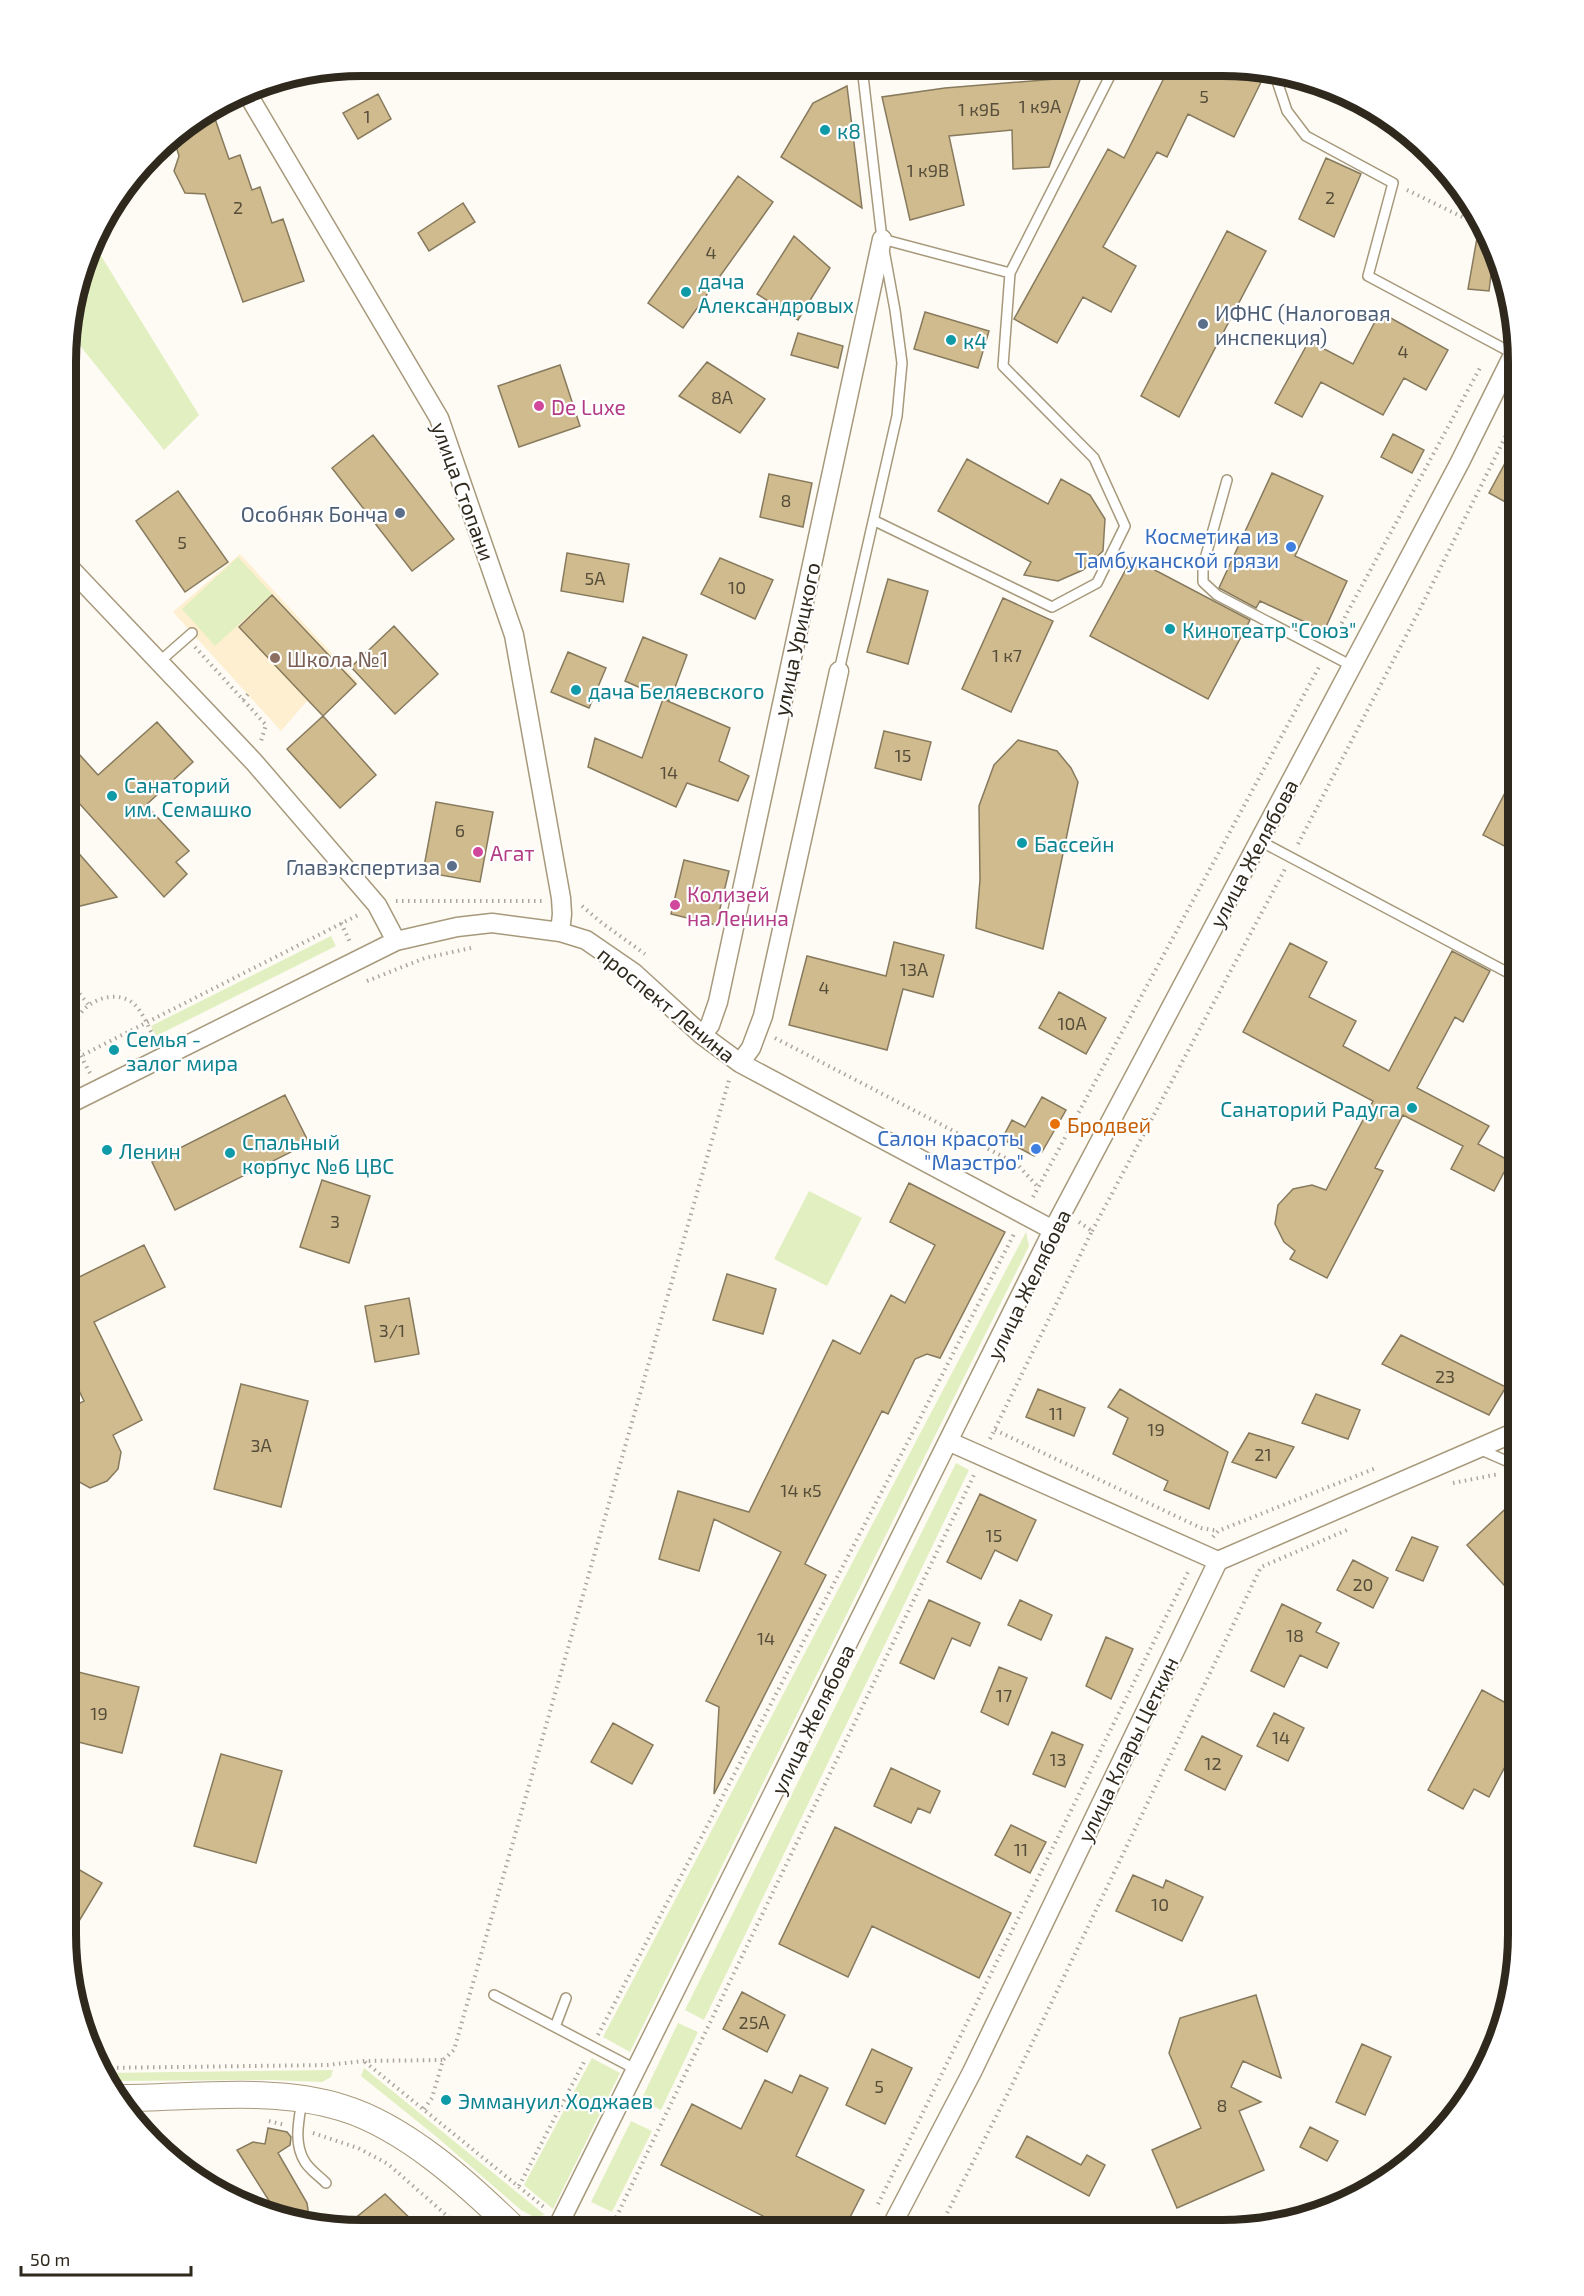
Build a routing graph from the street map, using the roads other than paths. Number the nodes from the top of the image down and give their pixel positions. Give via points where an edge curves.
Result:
1 (863, 76) edge
2 (1110, 76) edge
3 (1277, 82) edge
4 (251, 99) edge
5 (882, 239) junction
6 (1010, 273) junction
7 (1507, 347) edge
8 (1508, 365) edge
9 (1227, 480) dead end
10 (875, 521) junction
11 (76, 574) edge
12 (189, 636) road end
13 (159, 662) junction
14 (1352, 666) junction
15 (839, 671) joint
16 (1260, 841) junction
17 (560, 932) junction
18 (396, 941) junction
19 (1508, 973) edge
20 (702, 1035) junction
21 (740, 1063) junction
22 (76, 1101) edge
23 (1053, 1230) junction
24 (1508, 1435) edge
25 (950, 1442) junction
26 (1477, 1448) junction
27 (1508, 1462) edge
28 (1218, 1561) junction
29 (494, 1995) dead end
30 (566, 1998) dead end
31 (555, 2027) junction
32 (637, 2070) junction
33 (129, 2098) edge
34 (302, 2100) junction
35 (326, 2183) dead end
36 (504, 2220) edge
37 (561, 2220) edge
38 (895, 2220) edge

1 - 5 lane
2 - 6 lane
3 - 7 lane via 1287,111 1306,136 1393,183 1368,276
4 - 17 street, улица Стопани via 439,418 514,635 561,898
5 - 6 lane
5 - 10 lane via 902,363 897,416
5 - 20 street, улица Урицкого via 718,1002
6 - 10 lane via 1003,366 1094,458 1125,526 1097,583 1052,606
8 - 14 street, улица Желябова
9 - 14 lane via 1203,566 1203,582 1217,595
10 - 15 lane
11 - 13 street
12 - 13 lane
13 - 18 street via 254,762 372,898
14 - 16 street, улица Желябова
15 - 21 street via 763,1016 751,1048
16 - 19 lane
16 - 23 street, улица Желябова
17 - 18 street, проспект Ленина via 492,923
17 - 20 street, проспект Ленина via 586,939 606,952
18 - 22 street, проспект Ленина
20 - 21 street, проспект Ленина
21 - 23 street, проспект Ленина
23 - 25 street, улица Желябова
24 - 26 street
25 - 28 street
25 - 32 street, улица Желябова
26 - 27 lane
26 - 28 street
28 - 38 street, улица Клары Цеткин via 972,2072
29 - 31 lane
30 - 31 lane
31 - 32 lane
32 - 37 street, улица Желябова
33 - 34 main road via 232,2096
34 - 35 lane via 298,2146 305,2163
34 - 36 main road via 341,2107 399,2133

